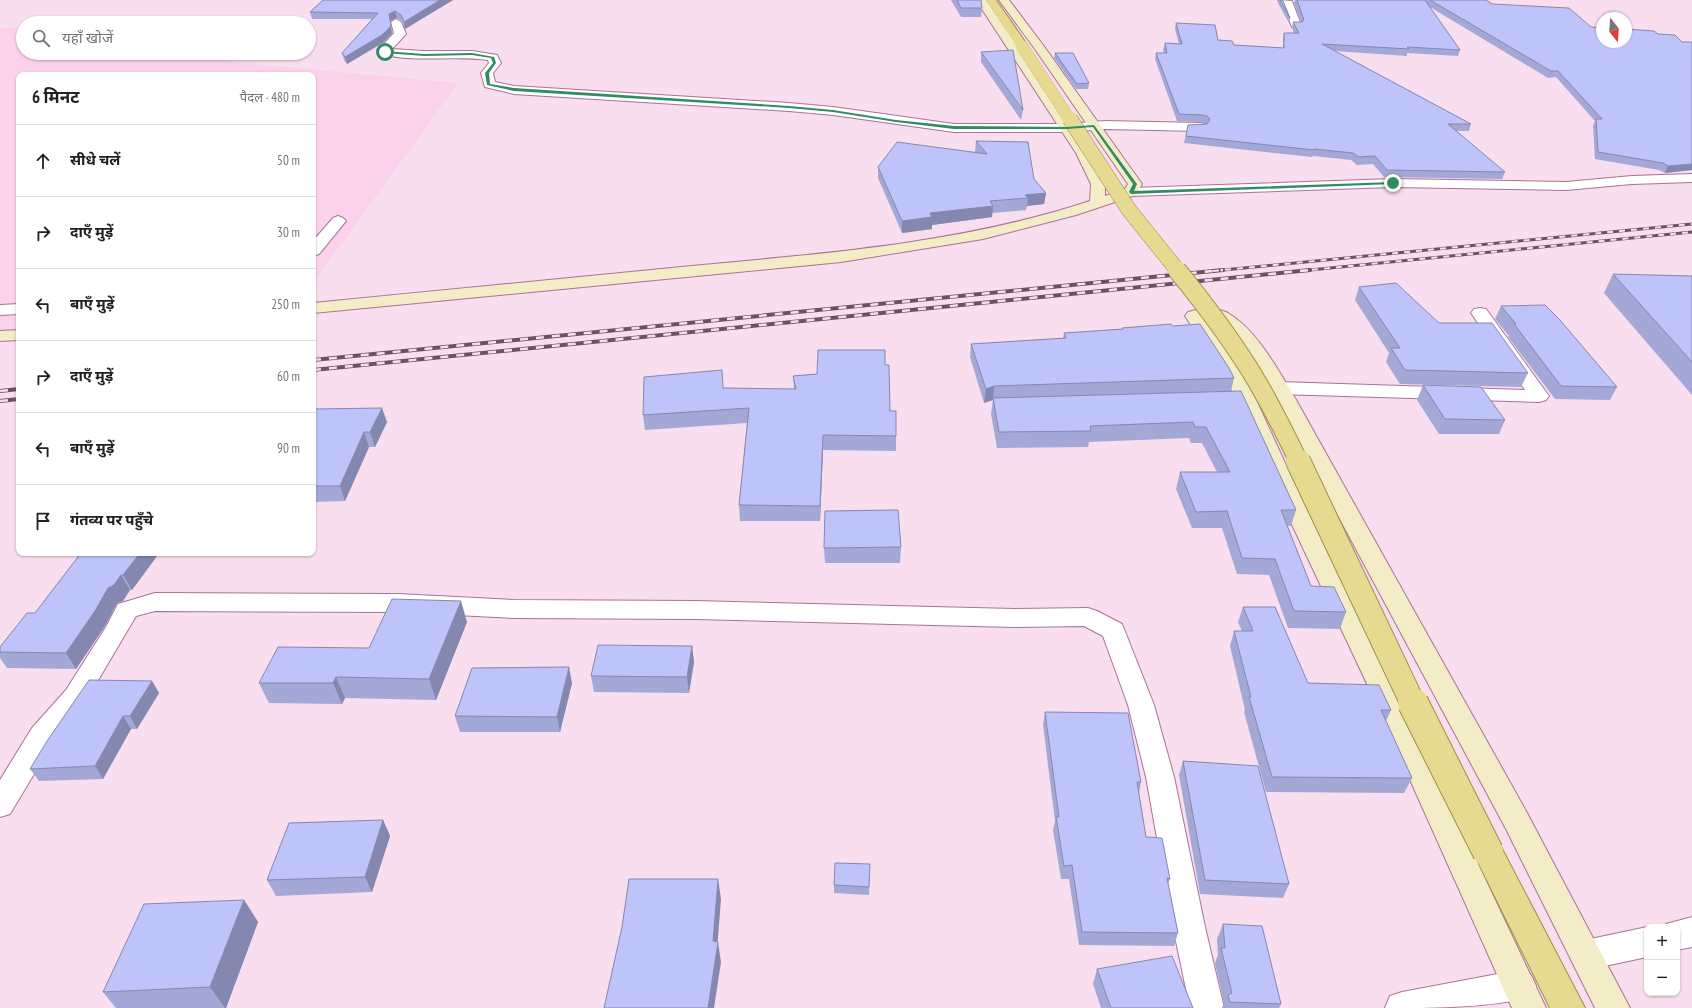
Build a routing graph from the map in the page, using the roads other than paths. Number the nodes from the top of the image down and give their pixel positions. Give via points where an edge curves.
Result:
1 (981, 0) edge
2 (991, 0) edge
3 (1004, 0) edge
4 (1283, 0) edge
5 (396, 22) edge
6 (1296, 25) edge
7 (1094, 126) junction
8 (1200, 127) edge
9 (1067, 128) junction
10 (1692, 178) edge
11 (1131, 192) junction
12 (1098, 202) junction
13 (338, 221) dead end
14 (316, 247) edge
15 (316, 308) edge
16 (16, 309) edge
17 (0, 310) edge
18 (1480, 313) dead end
19 (16, 334) edge
20 (0, 336) edge
21 (1282, 393) junction
22 (1238, 399) junction
23 (0, 805) edge
24 (1692, 932) edge
25 (1680, 934) edge
26 (1644, 943) edge
27 (1586, 955) junction
28 (1524, 997) edge
29 (1207, 1008) edge
30 (1402, 1008) edge
31 (1568, 1008) edge
32 (1613, 1008) edge

1 - 9 main road
2 - 31 main road, bridge via 1129,210 1210,311 1250,370 1279,421 1428,734
3 - 7 main road
4 - 6 street via 1288,3
5 - 9 street via 400,34 385,52 424,55 472,54 493,57 495,63 487,73 489,84 514,90 789,107 954,128
7 - 8 street
7 - 9 street
7 - 11 main road via 1135,184
9 - 12 main road via 1098,184
10 - 11 street via 1566,186 1393,183
11 - 12 main road
12 - 15 main road via 1071,212 983,234 841,257
13 - 14 street
16 - 17 street
18 - 21 street via 1539,396
19 - 20 main road
21 - 22 street
21 - 22 main road via 1257,351 1229,322 1214,313 1194,316 1237,380
21 - 27 main road via 1516,820
22 - 28 main road via 1280,476 1382,688
23 - 29 street via 42,736 75,697 127,610 155,602 398,603 513,609 695,610 1006,618 1088,617 1112,630 1141,705 1160,777
24 - 25 street
26 - 27 street
27 - 32 main road
28 - 30 street

